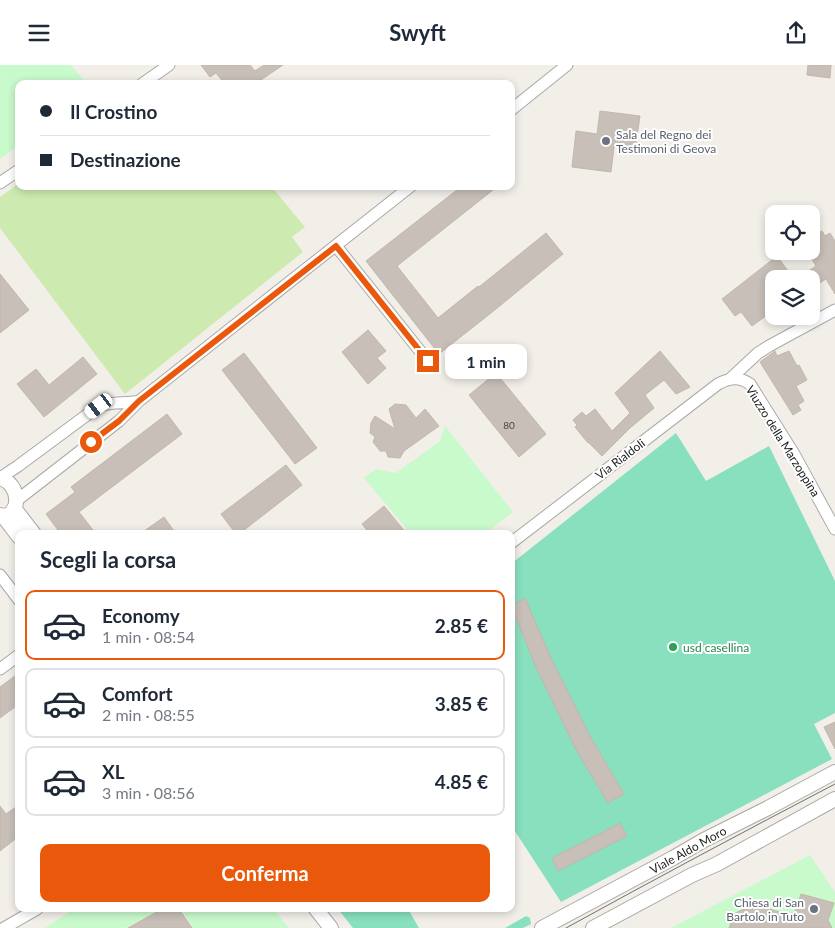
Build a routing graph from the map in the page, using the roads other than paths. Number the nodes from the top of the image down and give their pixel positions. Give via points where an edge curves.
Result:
1 (169, 65) edge
2 (567, 65) edge
3 (148, 80) edge
4 (515, 107) edge
5 (15, 173) edge
6 (0, 183) edge
7 (406, 190) edge
8 (336, 246) junction
9 (835, 310) edge
10 (428, 361) dead end
11 (730, 379) junction
12 (139, 401) junction
13 (121, 403) junction
14 (119, 421) junction
15 (0, 478) edge
16 (8, 510) edge
17 (835, 529) edge
18 (16, 530) edge
19 (30, 530) edge
20 (515, 540) edge
21 (0, 575) edge
22 (15, 595) edge
23 (15, 658) edge
24 (0, 669) edge
25 (835, 771) edge
26 (835, 799) edge
27 (32, 912) edge
28 (318, 912) edge
29 (4, 928) edge
30 (331, 928) edge
31 (542, 928) edge
32 (593, 928) edge

1 - 3 street
2 - 4 street
5 - 6 street
7 - 8 street
8 - 10 street
8 - 12 street
9 - 11 street, Via Rialdoli via 768,346
11 - 17 street, Viuzzo della Marzoppina via 745,380 750,384 794,454
11 - 20 street, Via Rialdoli via 693,403
12 - 13 street
12 - 14 street
13 - 14 street
13 - 15 street via 99,406
14 - 16 street
15 - 16 street via 13,486 16,495
16 - 18 street
16 - 19 street
21 - 22 street
23 - 24 street
25 - 31 street, Viale Aldo Moro
26 - 32 street, Viale Aldo Moro
27 - 29 street
28 - 30 street

